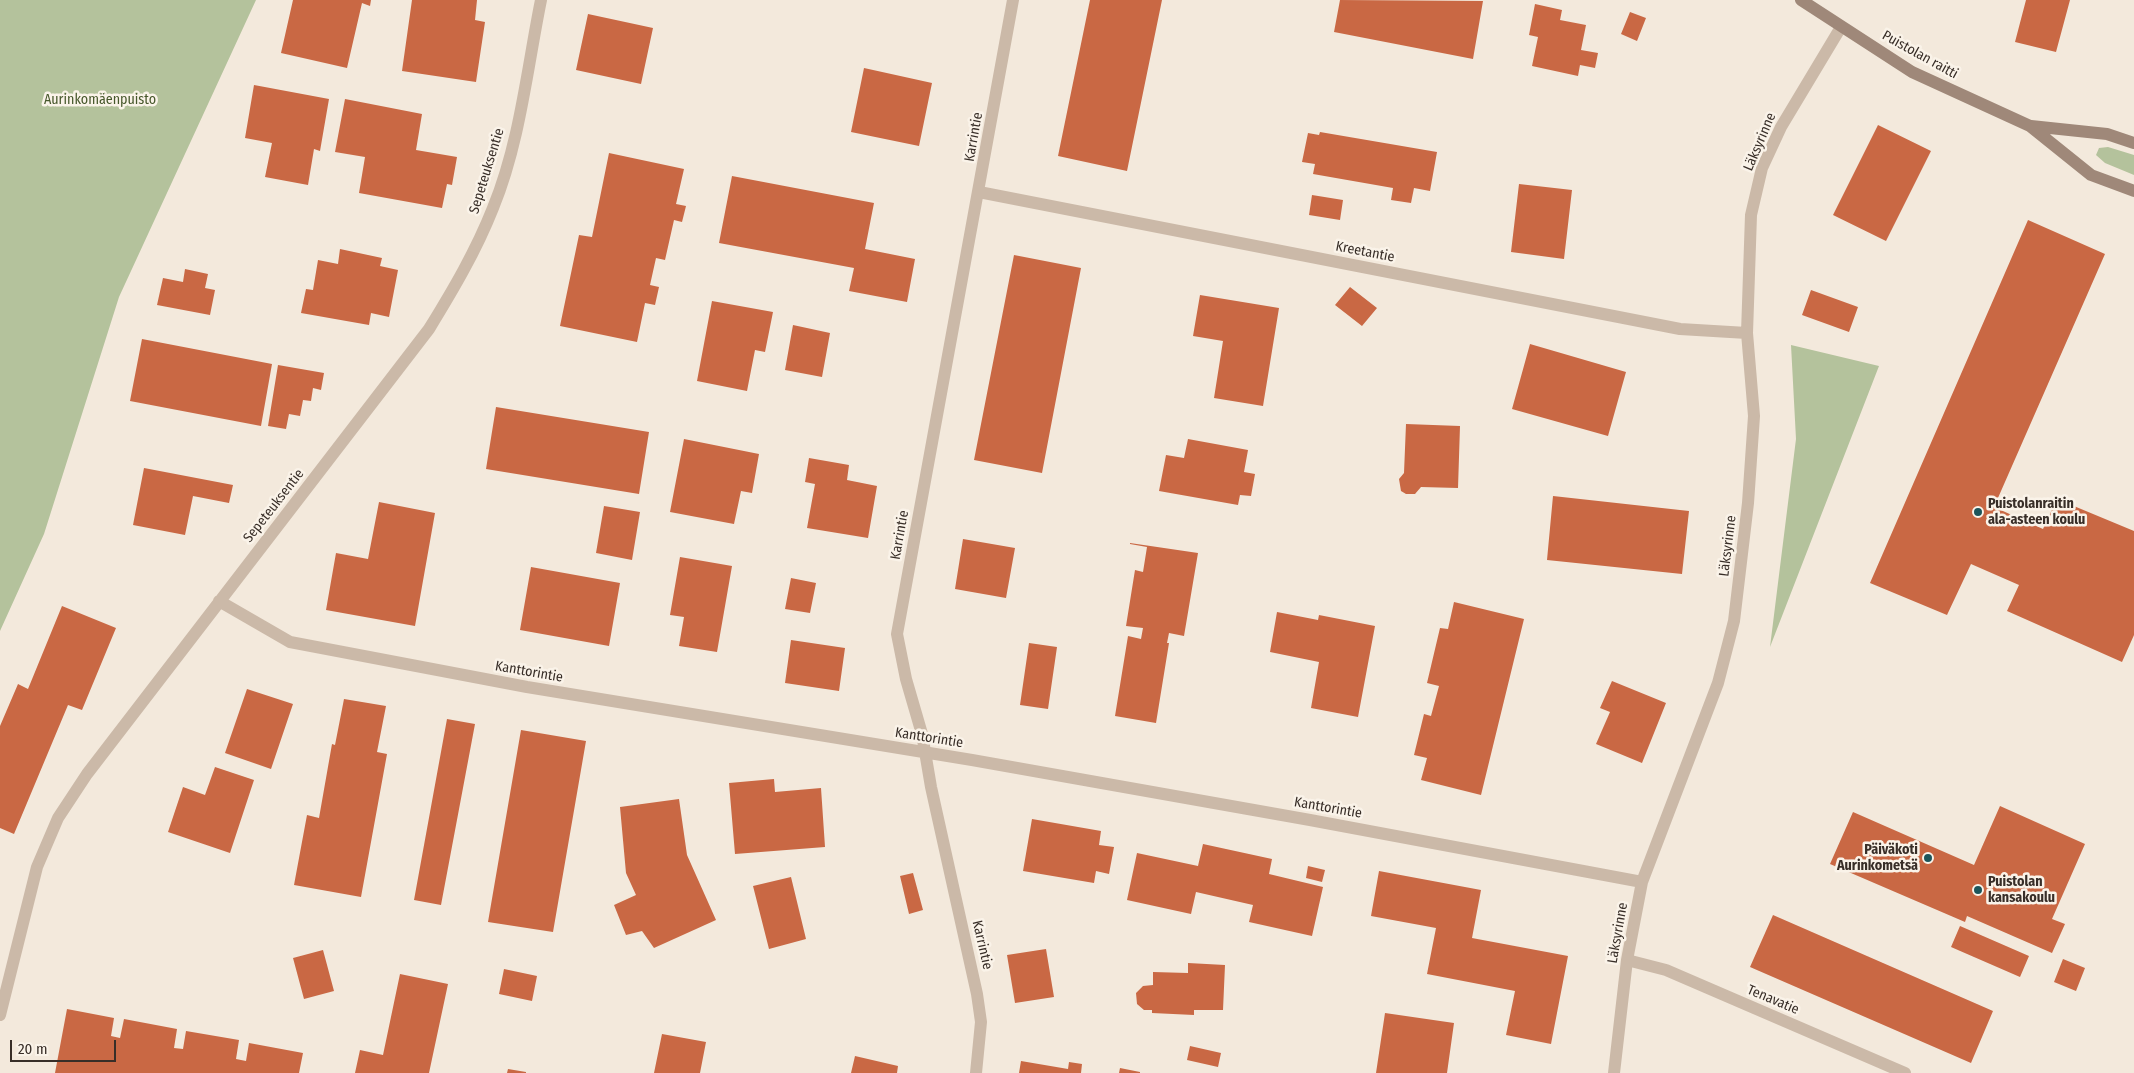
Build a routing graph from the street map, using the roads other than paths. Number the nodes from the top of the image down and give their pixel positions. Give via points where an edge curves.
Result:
1 (540, 0) edge
2 (1013, 0) edge
3 (1801, 0) edge
4 (1841, 26) junction
5 (2030, 126) junction
6 (2134, 143) edge
7 (2134, 191) edge
8 (979, 192) junction
9 (1747, 333) junction
10 (220, 601) junction
11 (925, 754) junction
12 (1642, 882) junction
13 (1627, 960) junction
14 (0, 1016) edge
15 (976, 1073) edge
16 (1614, 1073) edge
17 (1905, 1073) edge

1 - 10 street, Sepeteuksentie via 512,149 494,207 462,275 429,329
2 - 8 street, Karrintie
3 - 4 main road, Puistolan raitti
4 - 5 main road, Puistolan raitti via 1912,72
4 - 9 street, Läksyrinne via 1781,127 1762,168 1751,215
5 - 6 main road, Puistolan raitti via 2107,134
5 - 7 main road, Puistolan raitti via 2092,175
8 - 9 street, Kreetantie via 1680,329
8 - 11 street, Karrintie via 897,634
9 - 12 street, Läksyrinne via 1754,416 1734,621 1718,683
10 - 11 street, Kanttorintie via 290,642 527,687
10 - 14 street, Sepeteuksentie via 87,774 58,818 36,867
11 - 12 street, Kanttorintie via 1310,820
11 - 15 street, Karrintie via 977,994 981,1022
12 - 13 street, Läksyrinne
13 - 16 street, Läksyrinne
13 - 17 street, Tenavatie via 1666,970

